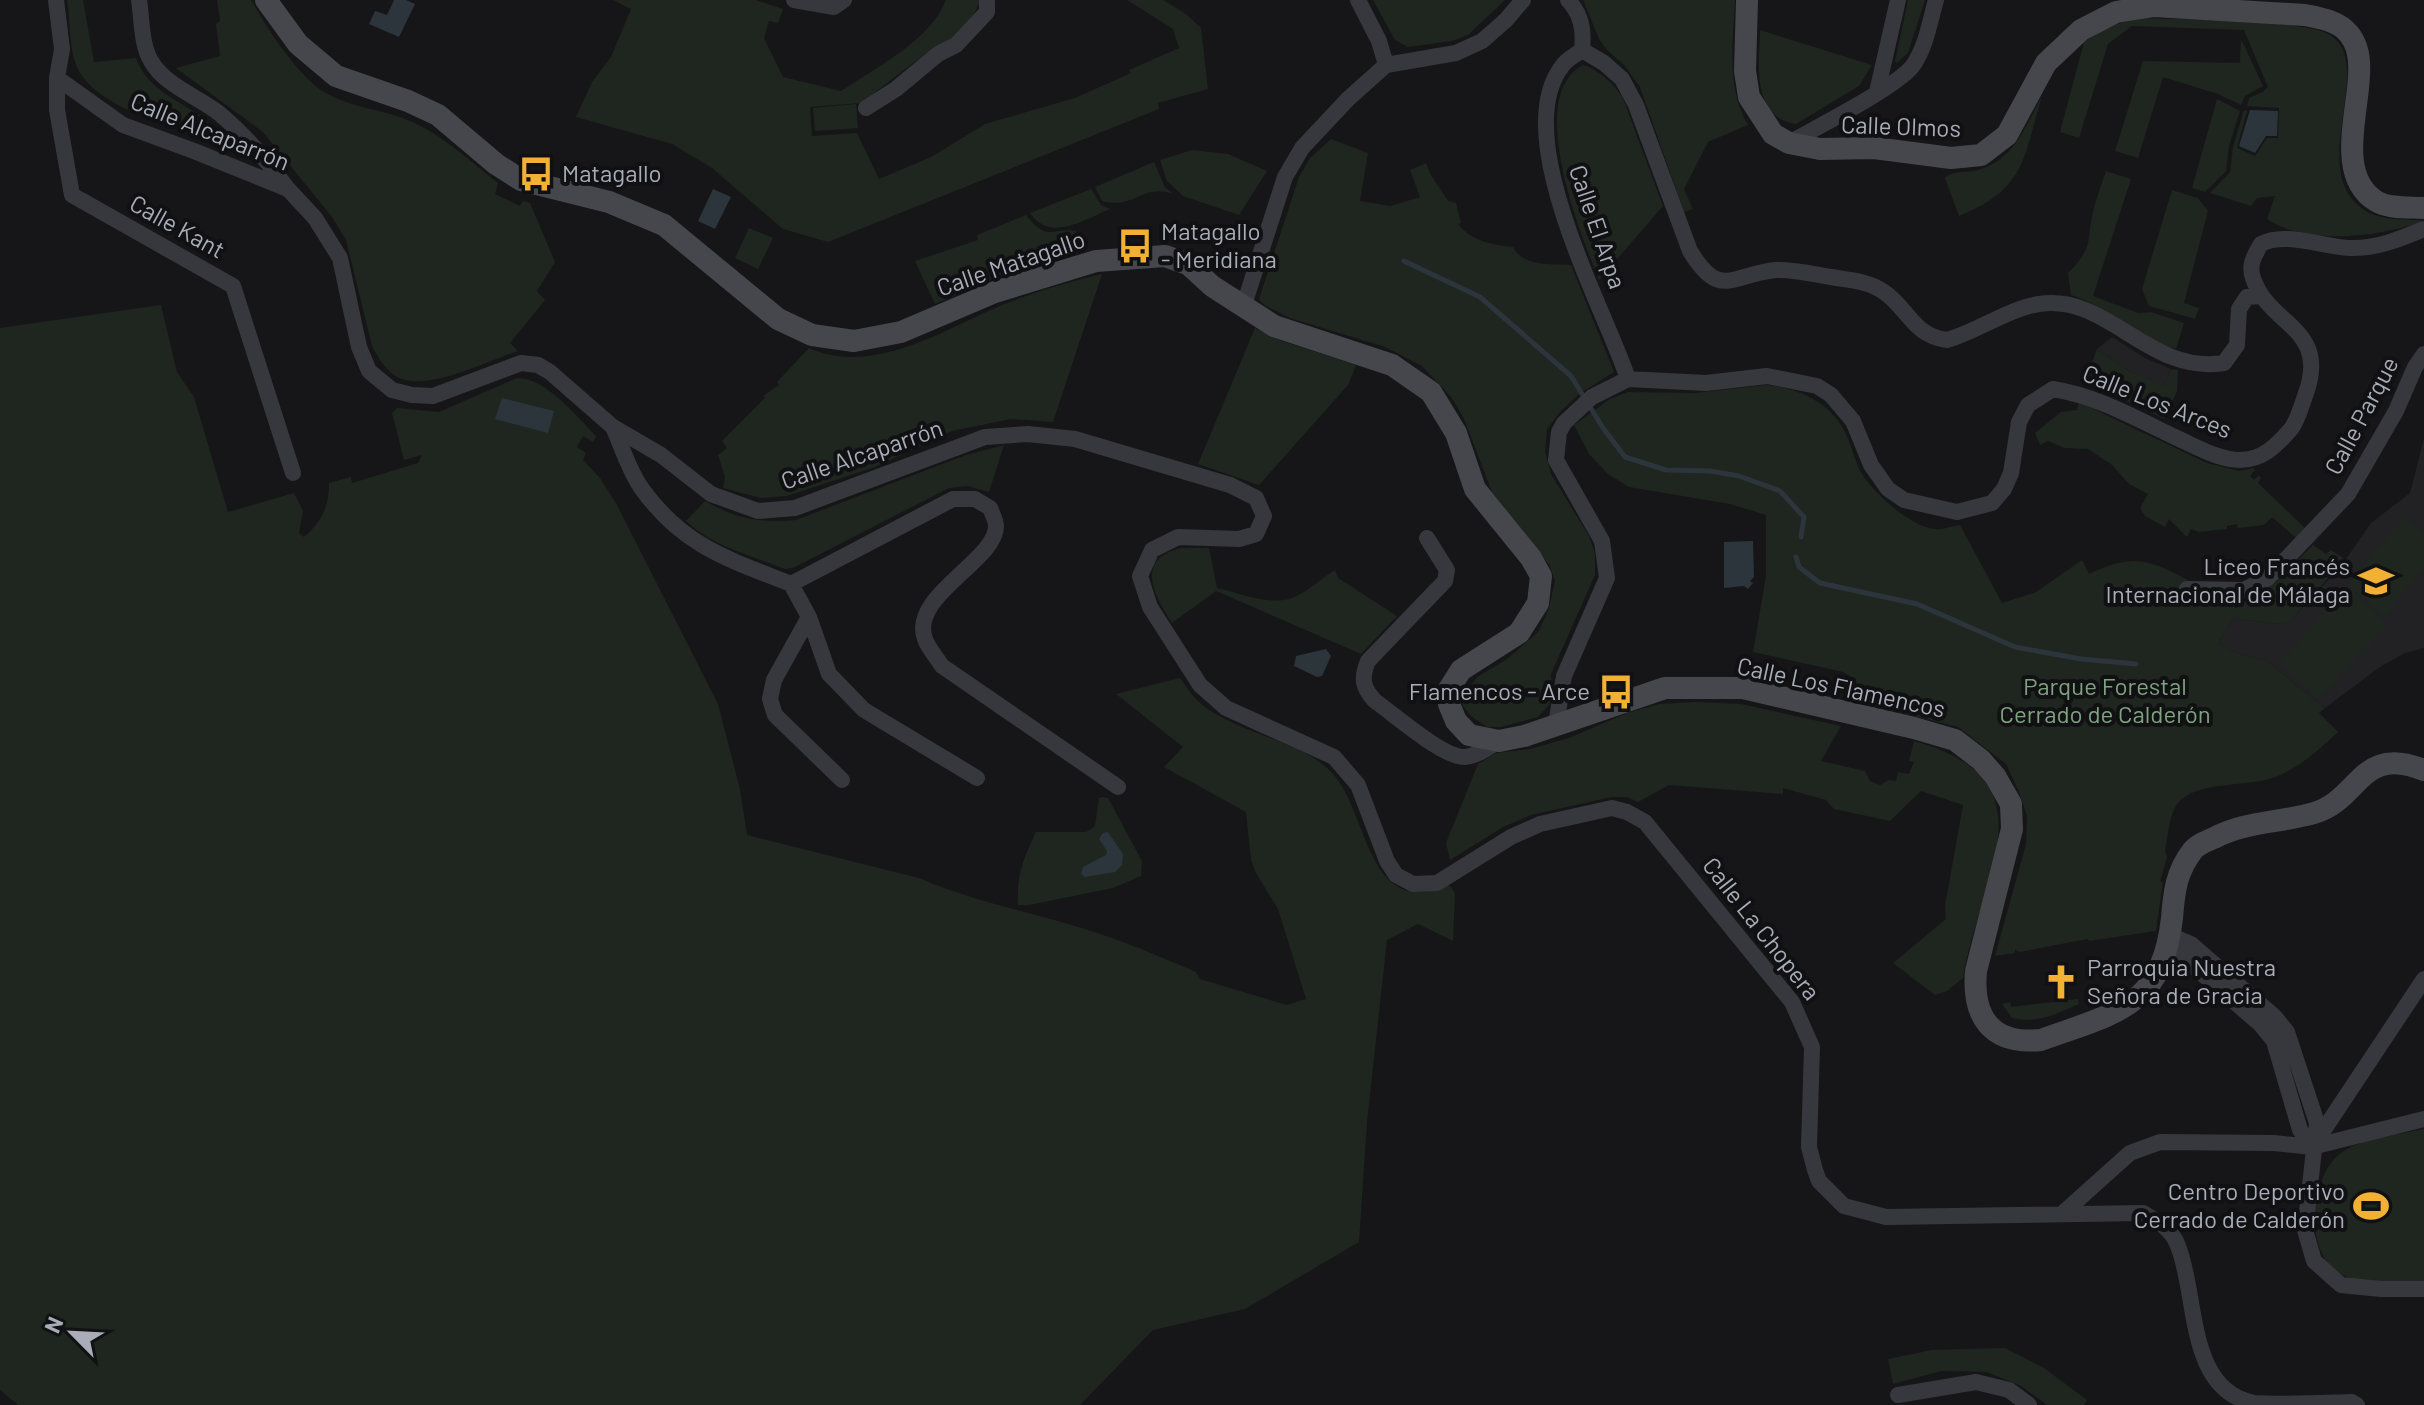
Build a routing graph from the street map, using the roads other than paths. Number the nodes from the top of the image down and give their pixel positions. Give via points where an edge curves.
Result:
1 (56, 0) edge
2 (139, 0) edge
3 (266, 0) edge
4 (794, 0) edge
5 (844, 0) edge
6 (987, 0) edge
7 (1358, 0) edge
8 (1523, 0) edge
9 (1568, 0) edge
10 (1747, 0) edge
11 (1898, 0) edge
12 (1936, 0) edge
13 (1582, 50) junction
14 (1386, 65) junction
15 (57, 78) junction
16 (1877, 92) junction
17 (866, 108) dead end
18 (1789, 143) junction
19 (288, 189) junction
20 (2424, 208) edge
21 (2424, 229) edge
22 (2261, 296) junction
23 (1243, 308) junction
24 (2424, 354) edge
25 (1623, 381) junction
26 (613, 427) junction
27 (293, 473) dead end
28 (1427, 538) dead end
29 (791, 584) junction
30 (2187, 589) dead end
31 (809, 617) junction
32 (1556, 724) junction
33 (1499, 741) junction
34 (2424, 770) edge
35 (977, 778) dead end
36 (842, 780) dead end
37 (1118, 787) dead end
38 (1413, 884) joint
39 (2170, 935) junction
40 (2424, 979) edge
41 (2424, 1119) edge
42 (2312, 1147) junction
43 (2063, 1213) junction
44 (2424, 1289) edge
45 (1898, 1395) dead end
46 (2029, 1405) edge
47 (2357, 1405) edge

1 - 15 street via 62,49
2 - 19 street via 151,62 241,133
3 - 23 street, Calle Matagallo via 298,44 336,76 438,115 521,180 609,202 664,225 778,319 812,335 854,341 901,332 995,292 1096,261 1165,256 1188,264
4 - 5 street via 834,7
6 - 17 street via 987,12 956,45
7 - 14 street
8 - 14 street via 1482,41 1456,53
9 - 13 street via 1584,31
10 - 18 street via 1749,97 1773,134
11 - 16 street
12 - 16 street via 1913,66
13 - 22 street via 1622,79 1690,251 1713,278 1725,281 1777,270 1866,283 1886,292 1912,323 1947,340 2039,304 2069,304 2157,352 2208,366 2224,363 2237,345 2239,309 2247,297
13 - 25 street, Calle El Arpa via 1563,64 1552,85 1548,145 1560,204
14 - 23 street via 1302,148 1285,177
15 - 19 street, Calle Alcaparrón via 123,125
15 - 27 street, Calle Kant via 57,110 72,195 233,286
16 - 18 street
18 - 20 street, Calle Olmos via 1951,158 1981,155 2007,135 2046,63 2081,30 2116,12 2154,6 2305,15 2329,20 2349,34 2360,57 2352,159 2357,184 2377,202
19 - 26 street, Calle Alcaparrón via 315,218 340,258 359,347 369,371 392,390 433,396 521,363 538,365
21 - 22 street via 2388,243 2352,248 2270,239 2251,260
22 - 25 street, Calle Los Arces via 2300,332 2312,357 2312,379 2295,424 2273,450 2234,459 2082,393 2053,389 2028,405 2019,422 2004,489 1992,503 1957,512 1904,500 1888,489 1871,465 1853,421 1817,386 1767,376 1706,383
23 - 33 street, Calle Matagallo via 1288,332 1392,365 1431,392 1456,433 1475,489 1531,558 1541,576 1538,603 1519,633 1461,670 1449,689 1456,721 1469,735
24 - 30 street, Calle Parque via 2348,494 2268,578 2244,590
25 - 32 street via 1592,397 1559,432 1556,460 1602,541 1607,578 1564,676
26 - 29 street via 640,487 673,526 702,547
26 - 38 street, Calle Alcaparrón via 711,494 758,511 795,508 985,437 1010,434 1075,439 1230,485 1256,498 1264,516 1256,534 1239,539 1178,537 1152,550 1140,576 1150,607 1200,685 1226,708 1334,757 1347,770 1358,785 1387,861 1396,875
28 - 33 street via 1447,570 1445,581 1368,661 1362,676 1366,691 1444,751 1464,758
29 - 31 street
29 - 37 street via 953,499 975,499 990,508 996,526 991,542 932,603 924,639 942,666
31 - 35 street via 829,674 864,710
31 - 36 street via 774,680 770,699 775,715
32 - 33 street, Calle Los Flamencos
32 - 39 street, Calle Los Flamencos via 1665,688 1743,688 1955,740 1995,776 2011,804 2012,829 1974,989 1984,1022 2004,1037 2041,1040 2132,1004 2153,983
34 - 39 street, Calle Los Flamencos via 2390,762 2371,770 2315,813 2233,828 2195,847 2176,878
38 - 43 street, Calle La Chopera via 1437,883 1540,824 1612,808 1627,812 1656,834 1792,1002 1812,1047 1809,1147 1819,1181 1830,1194 1844,1206 1886,1217
39 - 42 street via 2183,957 2274,1041 2300,1130
40 - 42 street
41 - 42 street
42 - 43 street via 2160,1142 2130,1153
42 - 44 street via 2305,1230 2314,1261 2341,1285
43 - 47 street, Calle La Chopera via 2143,1213 2163,1224 2178,1244 2203,1360 2223,1388 2251,1403
45 - 46 street via 1976,1382 2009,1390

